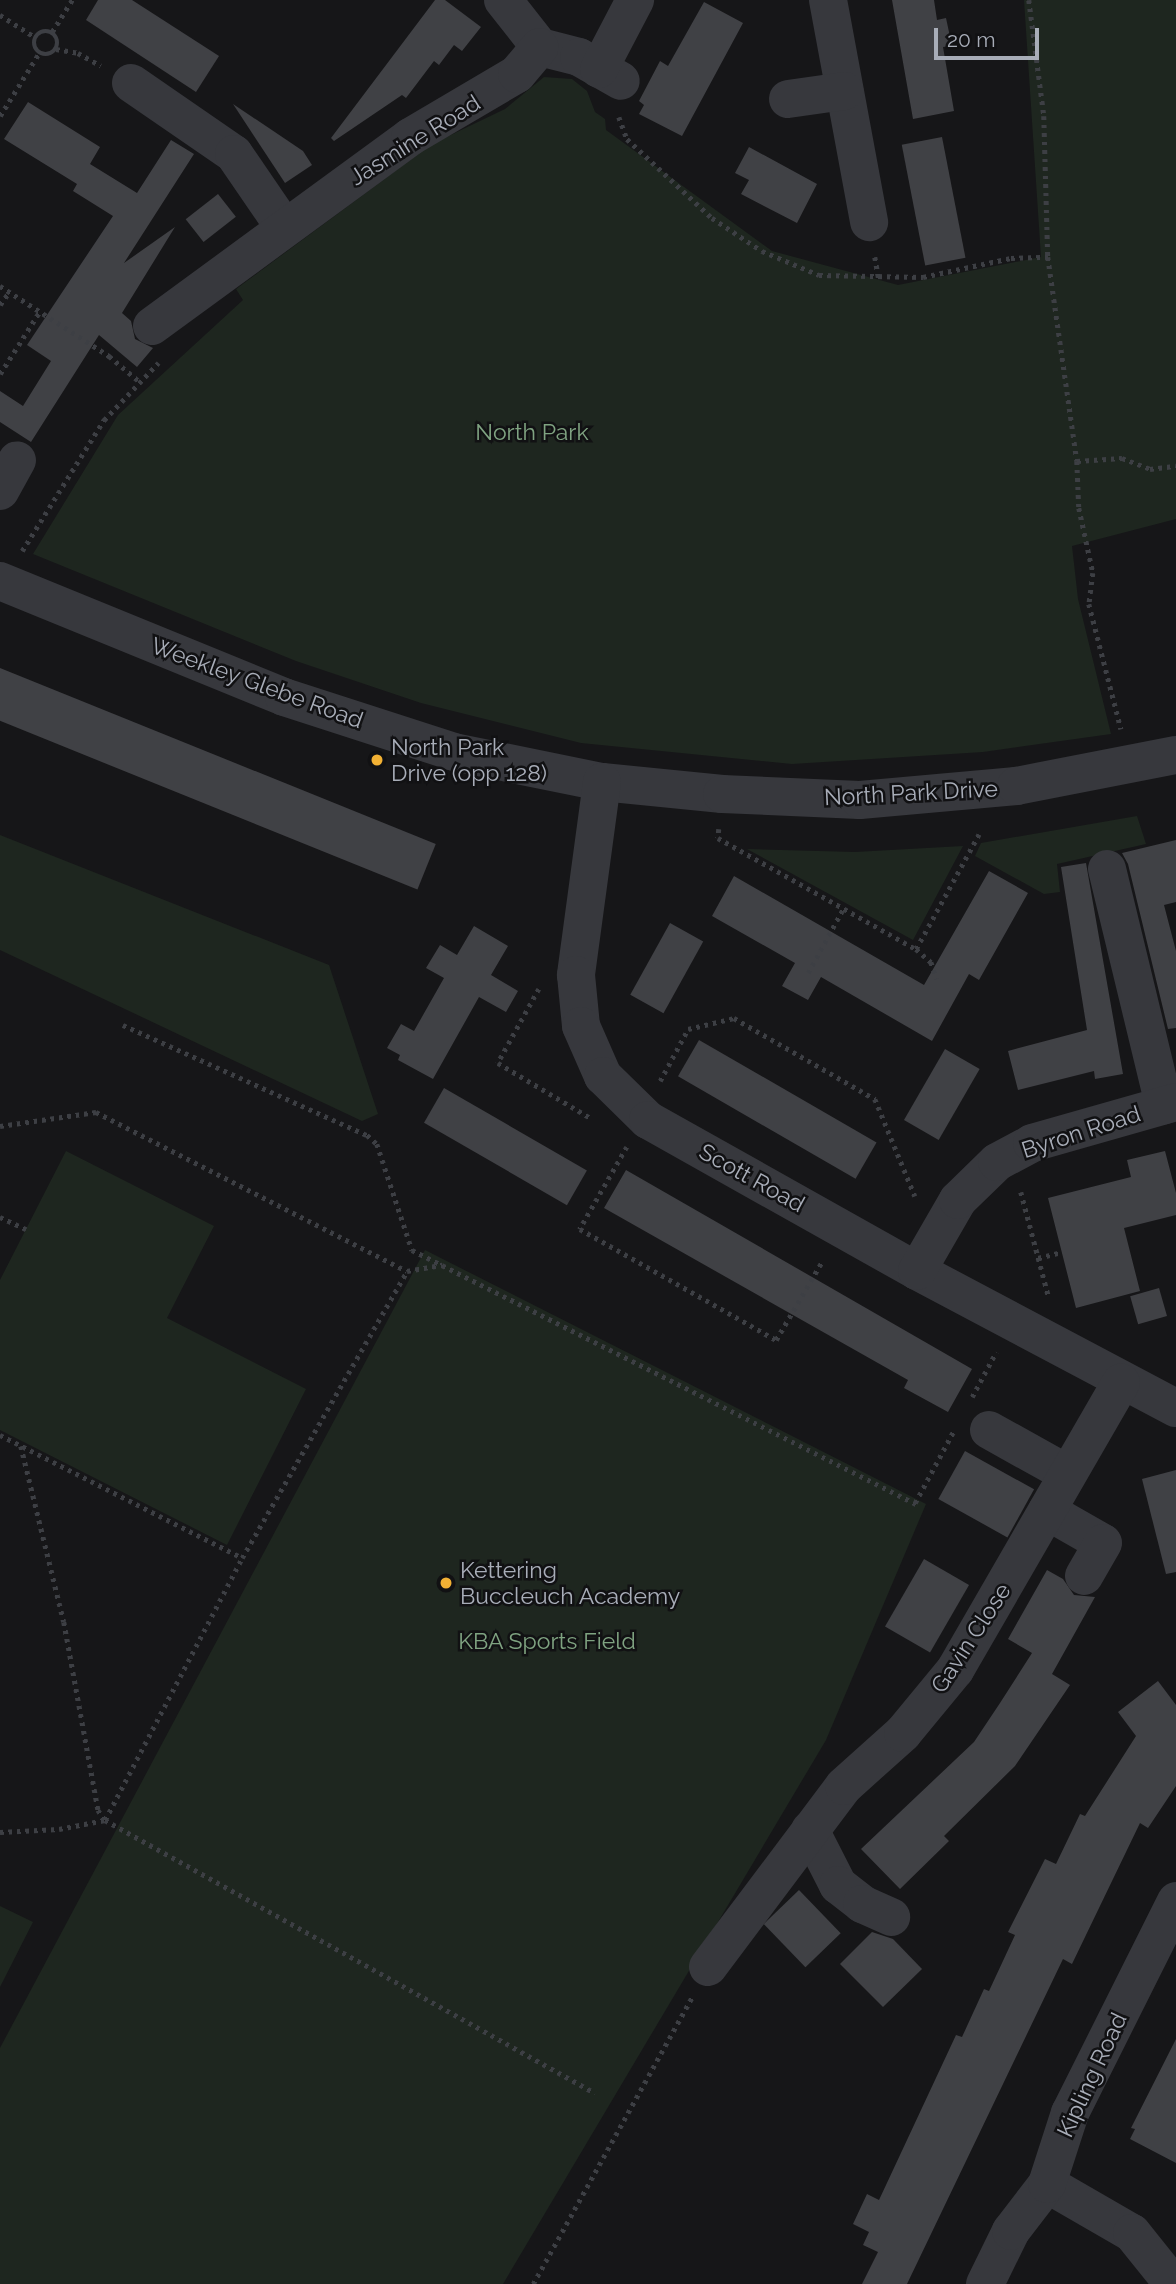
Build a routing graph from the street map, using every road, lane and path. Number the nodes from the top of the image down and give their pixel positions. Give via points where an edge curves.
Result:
1 (72, 0) edge
2 (503, 0) edge
3 (635, 0) edge
4 (828, 0) edge
5 (1028, 0) edge
6 (0, 15) edge
7 (52, 32) junction
8 (35, 37) junction
9 (540, 47) junction
10 (57, 48) junction
11 (39, 53) junction
12 (610, 75) junction
13 (131, 83) joint
14 (844, 91) junction
15 (788, 99) dead end
16 (0, 116) edge
17 (869, 222) dead end
18 (284, 227) junction
19 (1048, 257) junction
20 (0, 286) edge
21 (9, 292) junction
22 (0, 305) edge
23 (40, 311) junction
24 (160, 340) joint
25 (0, 374) edge
26 (138, 380) junction
27 (1077, 461) junction
28 (1176, 466) edge
29 (7, 572) edge
30 (1124, 740) dead end
31 (1176, 755) edge
32 (602, 782) junction
33 (719, 825) dead end
34 (979, 834) dead end
35 (1107, 869) dead end
36 (843, 909) junction
37 (916, 949) junction
38 (808, 973) dead end
39 (937, 979) dead end
40 (543, 982) dead end
41 (123, 1026) dead end
42 (654, 1091) dead end
43 (1170, 1103) edge
44 (601, 1124) dead end
45 (0, 1126) edge
46 (630, 1142) dead end
47 (1018, 1181) dead end
48 (915, 1196) dead end
49 (0, 1217) edge
50 (26, 1229) dead end
51 (1062, 1252) dead end
52 (827, 1254) dead end
53 (1038, 1258) junction
54 (443, 1265) junction
55 (407, 1271) junction
56 (917, 1271) junction
57 (1051, 1308) dead end
58 (1121, 1383) junction
59 (1176, 1408) edge
60 (989, 1430) dead end
61 (0, 1435) edge
62 (21, 1446) junction
63 (1068, 1474) junction
64 (920, 1506) dead end
65 (1048, 1511) junction
66 (242, 1558) junction
67 (1084, 1576) dead end
68 (105, 1820) junction
69 (810, 1830) junction
70 (0, 1832) edge
71 (1176, 1901) edge
72 (891, 1917) dead end
73 (708, 1967) joint
74 (595, 2092) dead end
75 (1047, 2184) junction
76 (533, 2284) edge
77 (985, 2284) edge
78 (1173, 2284) edge

1 - 7 path
2 - 9 street
3 - 12 street
4 - 14 street
5 - 19 path via 1044,116
6 - 8 path
7 - 8 path
7 - 10 path
8 - 11 path
9 - 12 street via 579,57
9 - 18 street, Jasmine Road via 517,74 410,136
10 - 11 path via 47,55
10 - 13 path via 78,53
11 - 16 path
12 - 19 path via 627,139 712,218 762,251 819,275 923,277 1011,258
13 - 18 street via 234,154
14 - 15 street
14 - 17 street
18 - 24 street, Jasmine Road via 213,285
19 - 27 path
20 - 21 path
21 - 22 path
21 - 23 path
23 - 25 path
23 - 26 path
24 - 26 path
26 - 29 path via 104,420
27 - 28 path via 1122,458 1150,469
27 - 30 path via 1079,508 1093,573 1089,604
29 - 32 street, Weekley Glebe Road via 284,697 454,752
31 - 32 street, North Park Drive via 1016,786 886,799 722,794
32 - 56 street, Scott Road via 576,975 581,1026 603,1076 648,1120
33 - 36 path via 718,838
34 - 37 path
35 - 43 street
36 - 37 path
36 - 38 path
37 - 39 path via 931,962
40 - 44 path via 498,1063
41 - 54 path via 367,1135 377,1144 412,1250
42 - 48 path via 688,1029 734,1018 875,1099
43 - 56 street, Byron Road via 1032,1143 997,1163 958,1200
45 - 55 path via 96,1112
46 - 52 path via 580,1229 776,1340
47 - 53 path
49 - 50 path
51 - 53 path
53 - 57 path
54 - 55 path
54 - 64 path
55 - 66 path
56 - 58 street, Scott Road
58 - 59 street, Scott Road
58 - 63 street, Gavin Close
60 - 63 street
61 - 62 path
62 - 66 path
62 - 68 path via 64,1622 98,1810
63 - 65 street, Gavin Close
65 - 67 street via 1103,1543
65 - 69 street, Gavin Close via 955,1670 903,1732 844,1786
66 - 68 path
68 - 70 path via 59,1829
68 - 74 path
69 - 72 street via 838,1885 862,1904
69 - 73 street, Gavin Close
71 - 75 street, Kipling Road via 1070,2113
73 - 76 path
75 - 77 street, Kipling Road via 1011,2231
75 - 78 street via 1132,2233

